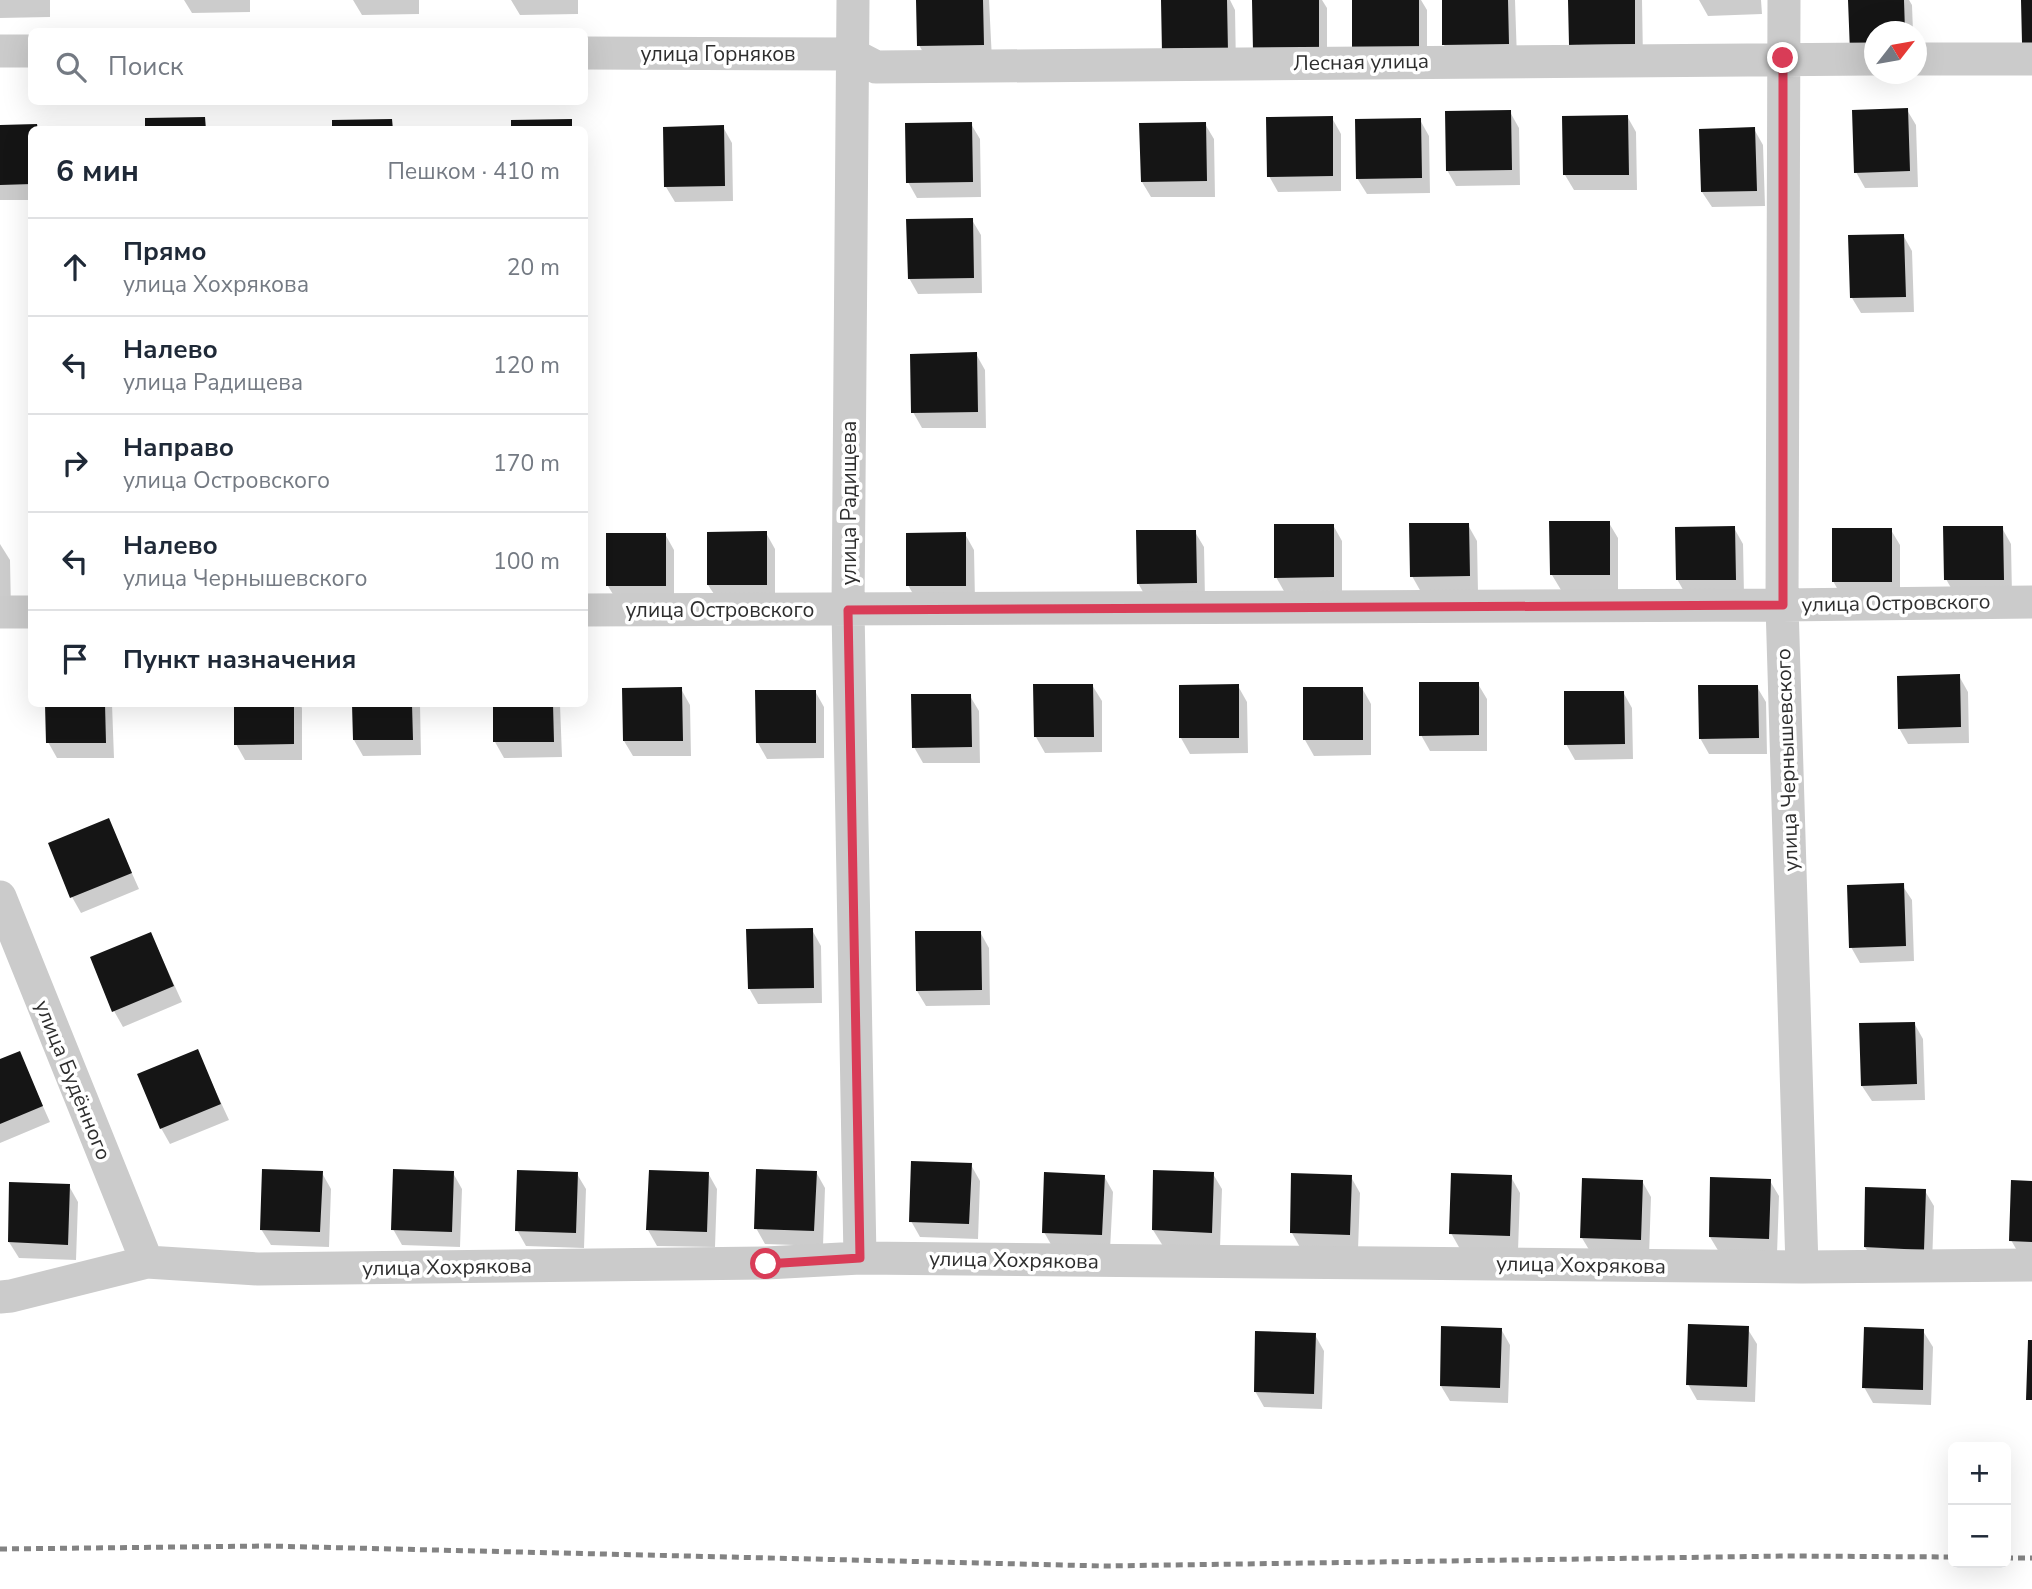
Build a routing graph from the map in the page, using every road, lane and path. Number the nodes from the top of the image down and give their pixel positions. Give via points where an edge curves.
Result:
1 (853, 0) edge
2 (1784, 0) edge
3 (0, 51) edge
4 (28, 51) edge
5 (588, 53) edge
6 (851, 54) junction
7 (1783, 58) junction
8 (1864, 59) edge
9 (1927, 59) edge
10 (2032, 59) edge
11 (2032, 601) edge
12 (1783, 605) junction
13 (588, 610) edge
14 (848, 610) junction
15 (0, 612) edge
16 (28, 612) edge
17 (0, 897) edge
18 (860, 1258) junction
19 (147, 1262) junction
20 (2032, 1265) edge
21 (1802, 1267) junction
22 (0, 1297) edge

1 - 6 street, улица Радищева
2 - 7 street, улица Чернышевского
3 - 4 street
5 - 6 street, улица Горняков
6 - 7 street, Лесная улица via 876,67
6 - 14 street, улица Радищева
7 - 8 street, Лесная улица
7 - 12 street, улица Чернышевского
9 - 10 street
11 - 12 street, улица Островского
12 - 14 street, улица Островского
12 - 21 street, улица Чернышевского
13 - 14 street, улица Островского
14 - 18 street, улица Радищева
15 - 16 street
17 - 19 street, улица Будённого
18 - 19 street, улица Хохрякова via 766,1264 258,1269
18 - 21 street, улица Хохрякова
19 - 22 street, улица Хохрякова
20 - 21 street, улица Хохрякова

